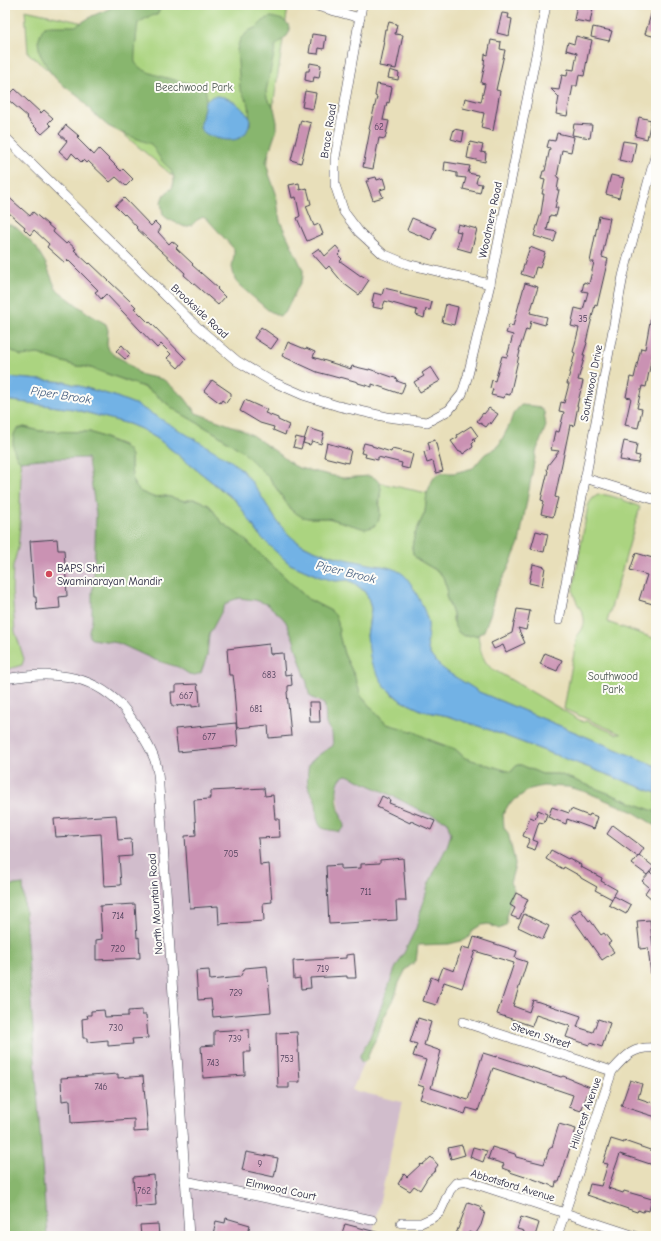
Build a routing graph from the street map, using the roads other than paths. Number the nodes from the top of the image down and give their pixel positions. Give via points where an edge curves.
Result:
1 (313, 5) edge
2 (362, 5) edge
3 (546, 5) edge
4 (360, 18) junction
5 (5, 136) edge
6 (656, 153) edge
7 (490, 284) junction
8 (427, 422) joint
9 (585, 478) junction
10 (656, 500) edge
11 (558, 620) dead end
12 (5, 679) edge
13 (463, 1022) dead end
14 (656, 1048) edge
15 (612, 1070) junction
16 (185, 1181) junction
17 (565, 1213) junction
18 (372, 1220) dead end
19 (401, 1223) dead end
20 (189, 1236) edge
21 (557, 1236) edge
22 (635, 1236) edge

1 - 4 street
2 - 4 street, Brace Road
3 - 7 street, Woodmere Road
4 - 7 street, Brace Road via 335,158 335,185 344,212 359,232 383,254 407,264
5 - 8 street, Brookside Road via 192,322 237,361 271,381 338,406 387,418
6 - 9 street, Southwood Drive via 623,276
7 - 8 street, Woodmere Road via 462,394 449,410
9 - 10 street
9 - 11 street, Southwood Drive
12 - 16 street, North Mountain Road via 67,676 88,682 103,690 122,706 143,736 155,760 160,799
13 - 15 street, Steven Street
14 - 15 street, Hillcrest Avenue via 640,1048 625,1056
15 - 17 street, Hillcrest Avenue
16 - 18 street, Elmwood Court
16 - 20 street, North Mountain Road
17 - 19 street, Abbotsford Avenue via 467,1181 456,1183 440,1212 432,1218 421,1223
17 - 21 street, Hillcrest Avenue
17 - 22 street, Abbotsford Avenue

